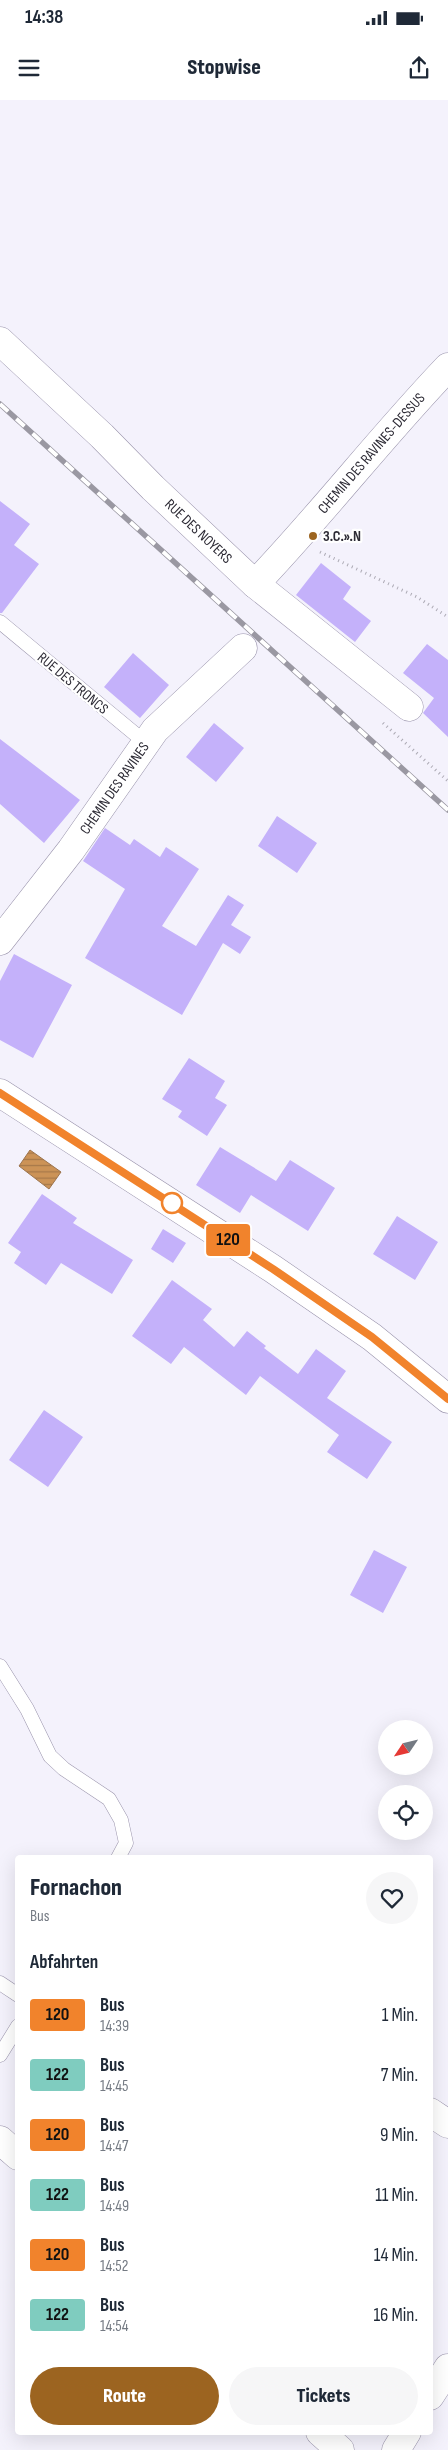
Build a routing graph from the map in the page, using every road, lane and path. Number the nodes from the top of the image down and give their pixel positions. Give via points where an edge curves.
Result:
1 (0, 341) edge
2 (448, 367) edge
3 (297, 541) junction
4 (255, 584) junction
5 (448, 617) edge
6 (0, 622) edge
7 (243, 648) dead end
8 (409, 707) dead end
9 (146, 743) junction
10 (0, 941) edge
11 (0, 1093) edge
12 (448, 1399) edge
13 (0, 1666) edge
14 (120, 1855) edge
15 (0, 1983) edge
16 (15, 1994) edge
17 (15, 2031) edge
18 (0, 2055) edge
19 (433, 2114) edge
20 (448, 2124) edge
21 (0, 2140) edge
22 (15, 2153) edge
23 (448, 2368) edge
24 (433, 2391) edge
25 (323, 2435) edge
26 (405, 2435) edge
27 (340, 2450) edge
28 (396, 2450) edge

1 - 4 street, RUE DES NOYERS
2 - 3 street, CHEMIN DES RAVINES-DESSUS
3 - 4 street, CHEMIN DES RAVINES-DESSUS
3 - 5 path via 417,597
4 - 8 street, RUE DES NOYERS
6 - 9 lane, RUE DES TRONCS
7 - 9 street, CHEMIN DES RAVINES via 155,730
9 - 10 street, CHEMIN DES RAVINES via 71,850
11 - 12 street via 273,1269 372,1337
13 - 14 lane via 27,1709 50,1756 109,1799 121,1820 126,1843
15 - 16 lane
17 - 18 lane
19 - 20 street
21 - 22 street
23 - 24 street
25 - 27 street
26 - 28 street

